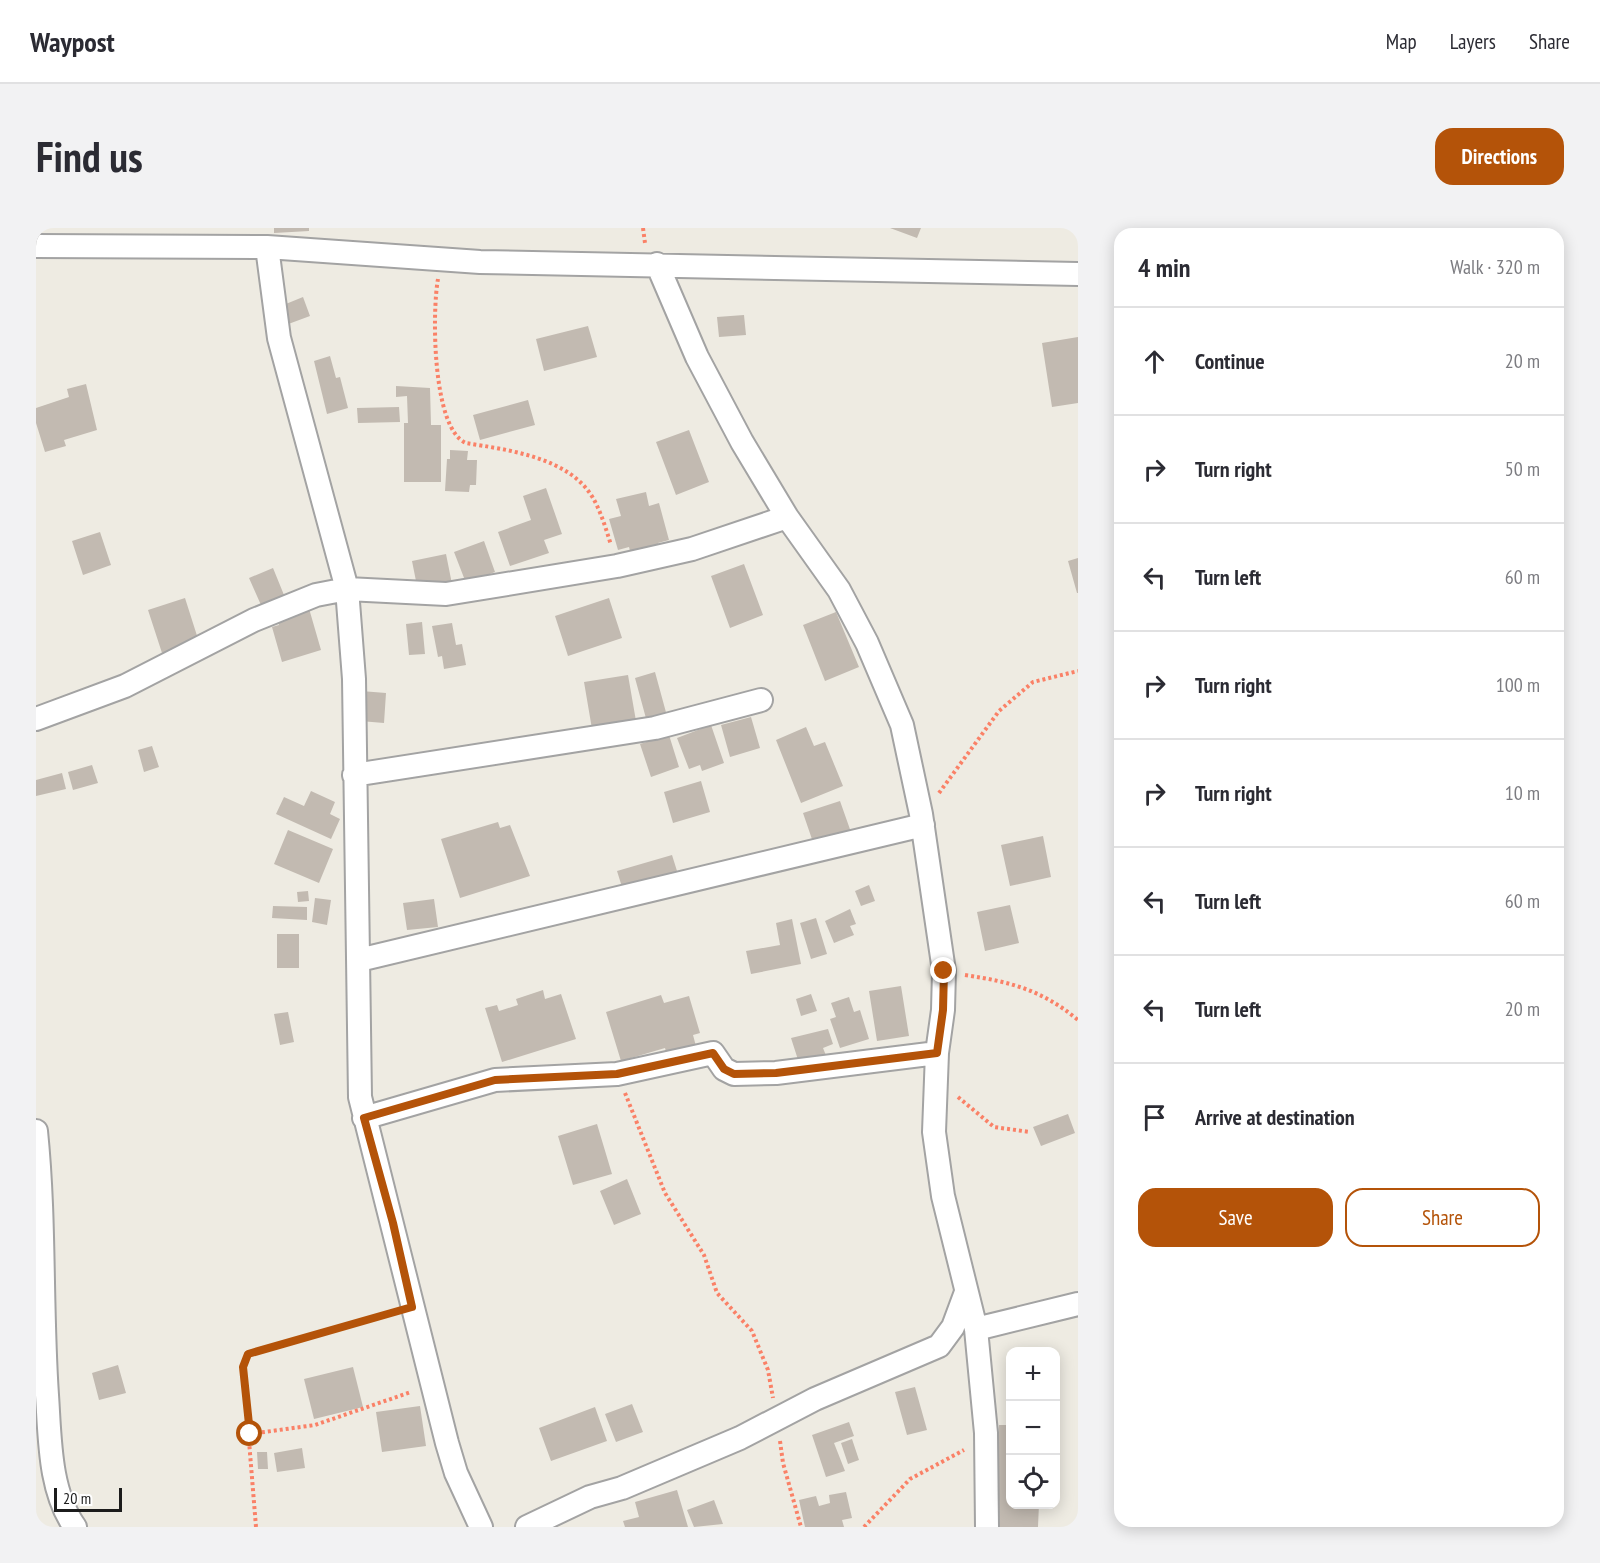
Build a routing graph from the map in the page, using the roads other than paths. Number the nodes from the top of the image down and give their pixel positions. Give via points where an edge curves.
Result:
1 (240, 237) edge
2 (36, 246) edge
3 (267, 247) junction
4 (657, 264) junction
5 (1078, 274) edge
6 (787, 516) junction
7 (347, 590) junction
8 (761, 700) dead end
9 (36, 719) edge
10 (354, 775) junction
11 (922, 819) junction
12 (359, 960) junction
13 (937, 1053) junction
14 (364, 1118) junction
15 (36, 1131) edge
16 (966, 1292) junction
17 (1078, 1304) edge
18 (976, 1329) junction
19 (75, 1527) edge
20 (481, 1527) edge
21 (527, 1527) edge
22 (987, 1527) edge

1 - 2 street
1 - 3 street
3 - 4 street via 480,262
3 - 7 street via 279,338
4 - 5 street
4 - 6 street via 697,357
6 - 7 street via 692,549 617,566 446,594
6 - 11 street via 839,590 867,643 902,725
7 - 9 street via 316,595 281,608 125,686
7 - 10 street via 354,679
8 - 10 street via 654,728
10 - 12 street
11 - 12 street
11 - 13 street via 944,971
12 - 14 street via 360,1097
13 - 14 street via 776,1073 734,1074 724,1069 713,1053 617,1074 495,1080
13 - 16 street via 937,1163
14 - 20 street via 456,1473
15 - 19 street via 49,1426 58,1493
16 - 18 street
16 - 21 street via 953,1327 939,1346 677,1466 590,1497
17 - 18 street
18 - 22 street via 986,1433

